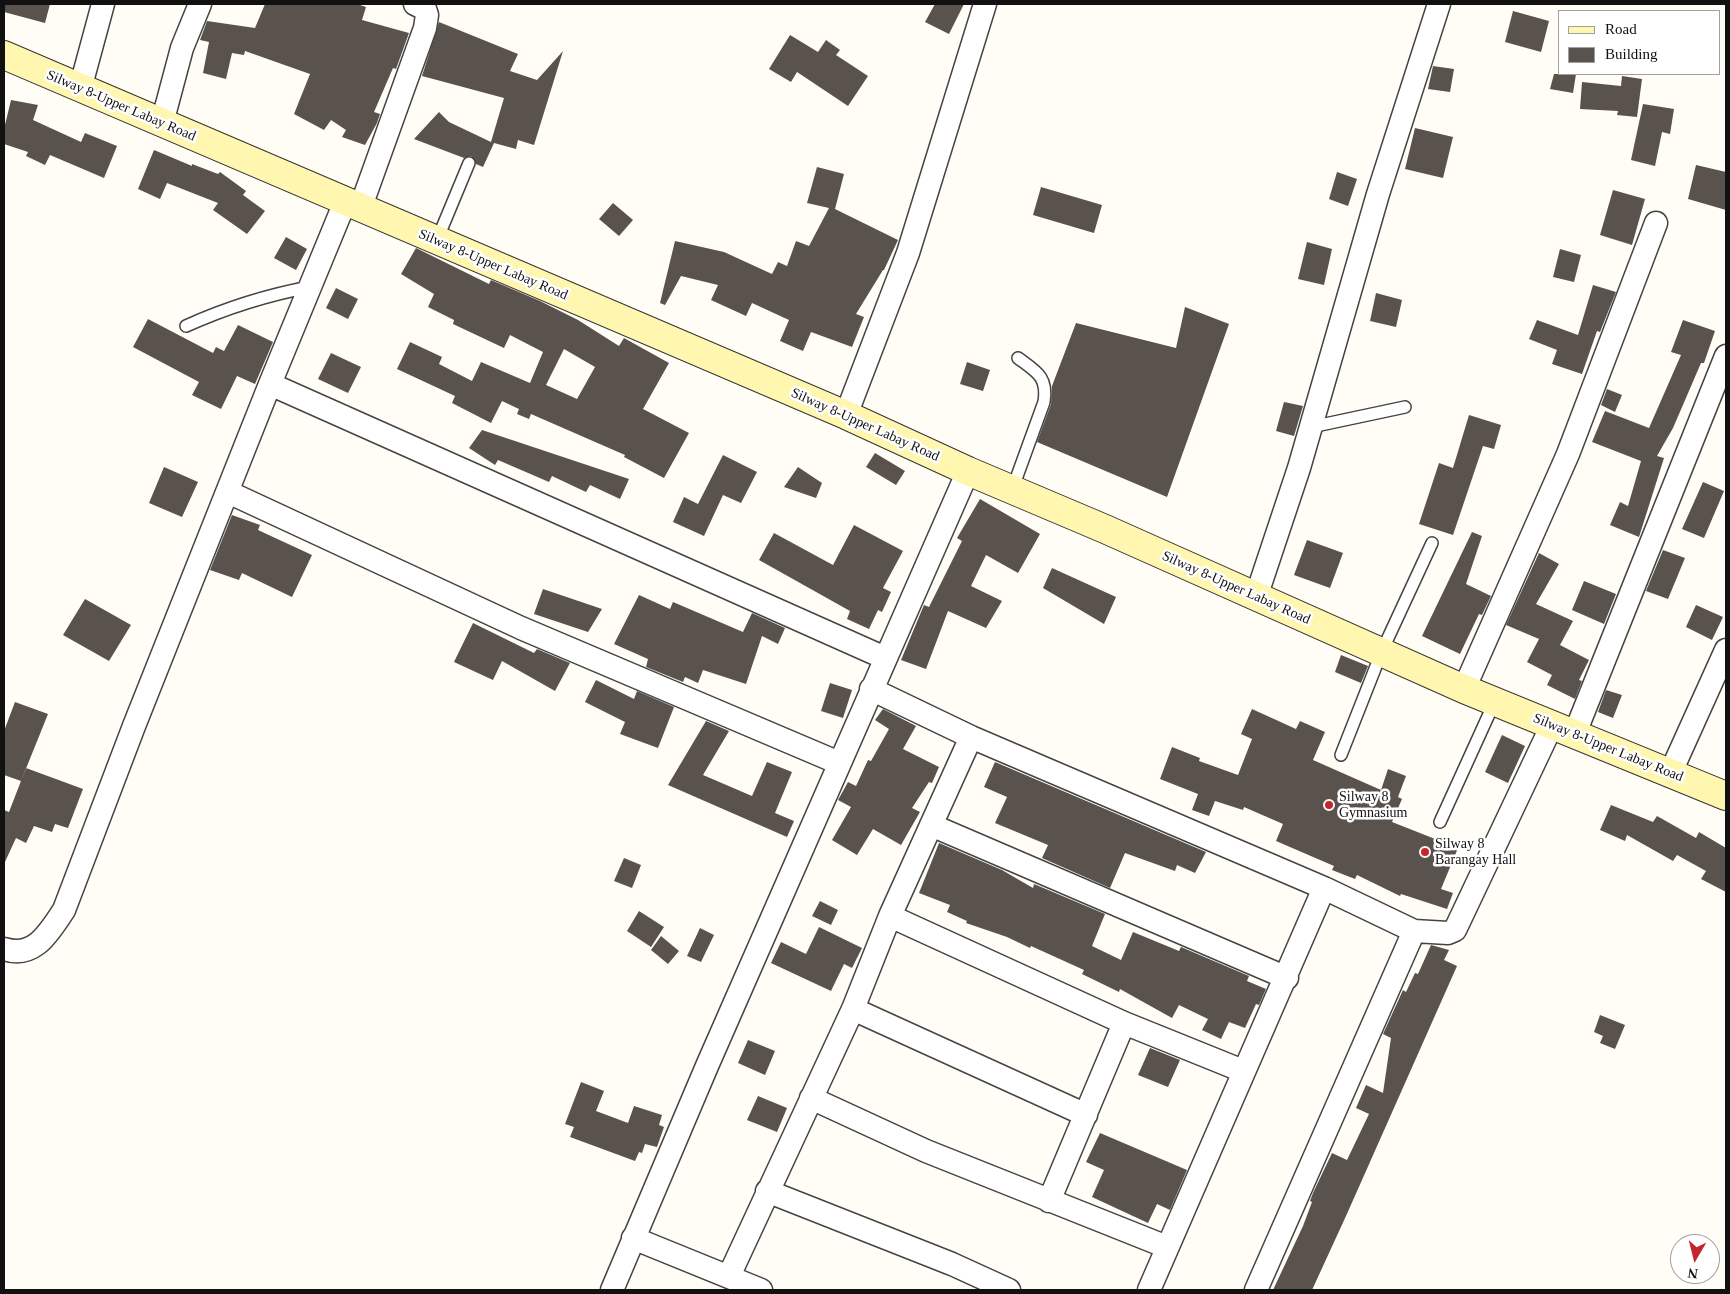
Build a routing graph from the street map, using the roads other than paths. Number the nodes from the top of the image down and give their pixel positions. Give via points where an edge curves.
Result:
1 (103, 4) edge
2 (200, 4) edge
3 (415, 4) edge
4 (985, 4) edge
5 (1439, 4) edge
6 (4, 56) edge
7 (80, 89) junction
8 (162, 123) junction
9 (469, 163) dead end
10 (352, 205) junction
11 (1656, 223) dead end
12 (436, 241) junction
13 (310, 287) junction
14 (186, 326) dead end
15 (1726, 356) edge
16 (1018, 358) dead end
17 (270, 384) junction
18 (1405, 407) dead end
19 (846, 415) junction
20 (1311, 427) junction
21 (968, 472) junction
22 (1012, 490) junction
23 (228, 492) junction
24 (1432, 543) dead end
25 (1256, 597) junction
26 (1726, 650) edge
27 (1382, 651) junction
28 (885, 658) junction
29 (872, 689) junction
30 (1464, 689) junction
31 (1495, 701) junction
32 (1563, 729) junction
33 (971, 737) junction
34 (1341, 755) dead end
35 (839, 763) junction
36 (1670, 774) junction
37 (1726, 796) edge
38 (1440, 822) dead end
39 (931, 825) junction
40 (1324, 888) junction
41 (890, 916) junction
42 (1414, 931) junction
43 (4, 949) edge
44 (1286, 978) junction
45 (852, 1010) junction
46 (1124, 1023) junction
47 (1243, 1072) junction
48 (811, 1098) junction
49 (1086, 1114) junction
50 (767, 1191) junction
51 (1048, 1201) junction
52 (633, 1238) junction
53 (1167, 1248) junction
54 (729, 1276) junction
55 (612, 1290) edge
56 (762, 1290) edge
57 (1009, 1290) edge
58 (1149, 1290) edge
59 (1256, 1290) edge

1 - 7 street
2 - 8 street via 182,48
3 - 10 street via 425,9 425,28
4 - 19 street via 908,253
5 - 20 street via 1378,194
6 - 7 main road, Silway 8-Upper Labay Road
7 - 8 main road, Silway 8-Upper Labay Road
8 - 10 main road, Silway 8-Upper Labay Road
9 - 12 lane
10 - 12 main road, Silway 8-Upper Labay Road
10 - 13 street
11 - 30 street via 1568,454
12 - 19 main road, Silway 8-Upper Labay Road
13 - 14 lane via 213,313
13 - 17 street
15 - 32 street
16 - 22 lane via 1036,371 1046,389
17 - 23 street
17 - 28 street
18 - 20 lane
19 - 21 main road, Silway 8-Upper Labay Road
20 - 25 street
21 - 22 main road, Silway 8-Upper Labay Road
21 - 28 street
22 - 25 main road, Silway 8-Upper Labay Road
23 - 35 street via 521,628
23 - 43 street via 64,910 46,936 29,950 14,952
24 - 27 lane
25 - 27 main road, Silway 8-Upper Labay Road
26 - 36 street
27 - 30 main road, Silway 8-Upper Labay Road
27 - 34 lane
28 - 29 street
29 - 33 street
29 - 35 street
30 - 31 main road, Silway 8-Upper Labay Road
31 - 32 main road, Silway 8-Upper Labay Road
31 - 38 lane
32 - 36 main road, Silway 8-Upper Labay Road
32 - 42 street via 1455,930 1448,933
33 - 39 street
33 - 40 street
35 - 52 street
36 - 37 main road, Silway 8-Upper Labay Road
39 - 41 street
39 - 44 street
40 - 42 street
40 - 44 street
41 - 45 street
41 - 46 street
42 - 59 street
44 - 47 street
45 - 48 street
45 - 49 street
46 - 47 street
46 - 49 street
47 - 53 street
48 - 50 street
48 - 51 street via 926,1151
49 - 51 street
50 - 54 street
50 - 57 street
51 - 53 street
52 - 54 street
52 - 55 street
53 - 58 street
54 - 56 street

